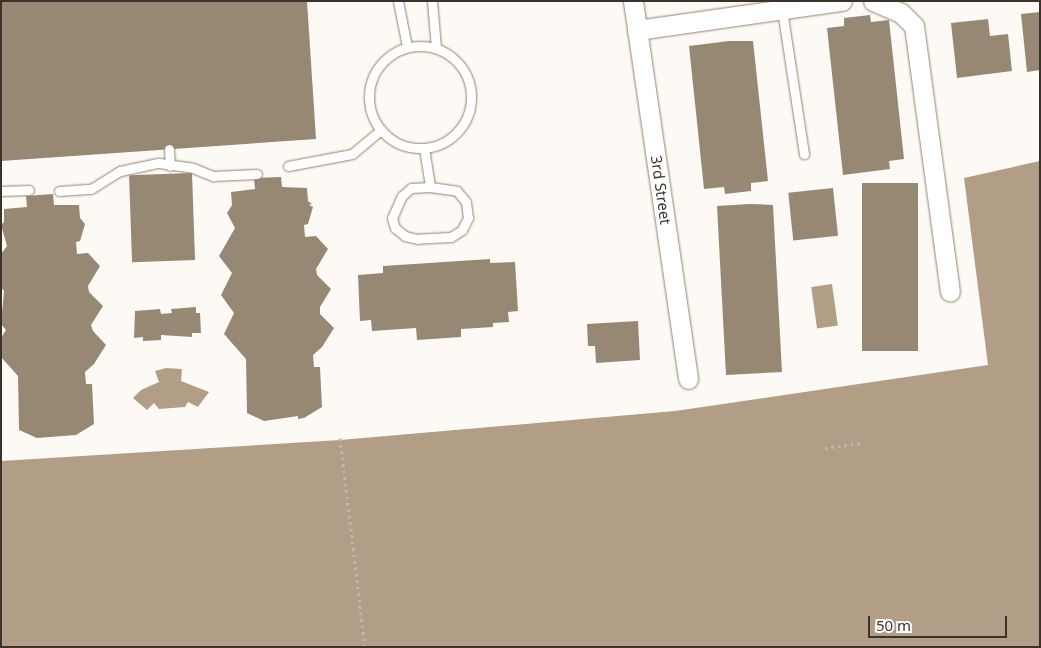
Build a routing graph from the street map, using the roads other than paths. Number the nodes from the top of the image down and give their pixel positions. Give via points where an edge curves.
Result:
1 (398, 1) edge
2 (432, 1) edge
3 (633, 1) edge
4 (842, 1) edge
5 (873, 1) edge
6 (782, 10) junction
7 (637, 30) junction
8 (407, 47) junction
9 (436, 48) junction
10 (381, 130) junction
11 (424, 148) junction
12 (169, 149) dead end
13 (804, 154) dead end
14 (170, 166) junction
15 (288, 166) dead end
16 (257, 174) dead end
17 (430, 187) junction
18 (29, 190) dead end
19 (1, 191) edge
20 (59, 191) dead end
21 (950, 292) dead end
22 (688, 378) dead end

1 - 8 lane
2 - 9 lane
3 - 7 street, 3rd Street
4 - 6 street
5 - 21 street via 901,13 914,26
6 - 7 street
6 - 13 lane
7 - 22 street, 3rd Street
8 - 9 lane
8 - 10 lane via 391,54 379,66 371,82 372,116
9 - 11 lane via 455,58 465,72 471,88 471,105 466,121 455,135 441,144
10 - 11 lane via 393,141 408,147
10 - 15 lane via 352,154
11 - 17 lane
12 - 14 lane
14 - 16 lane via 193,168 213,176
14 - 20 lane via 159,163 120,171 91,189
17 - 17 lane via 457,191 466,202 468,218 462,230 451,237 417,239 405,236 394,223 396,206 411,188
18 - 19 lane

